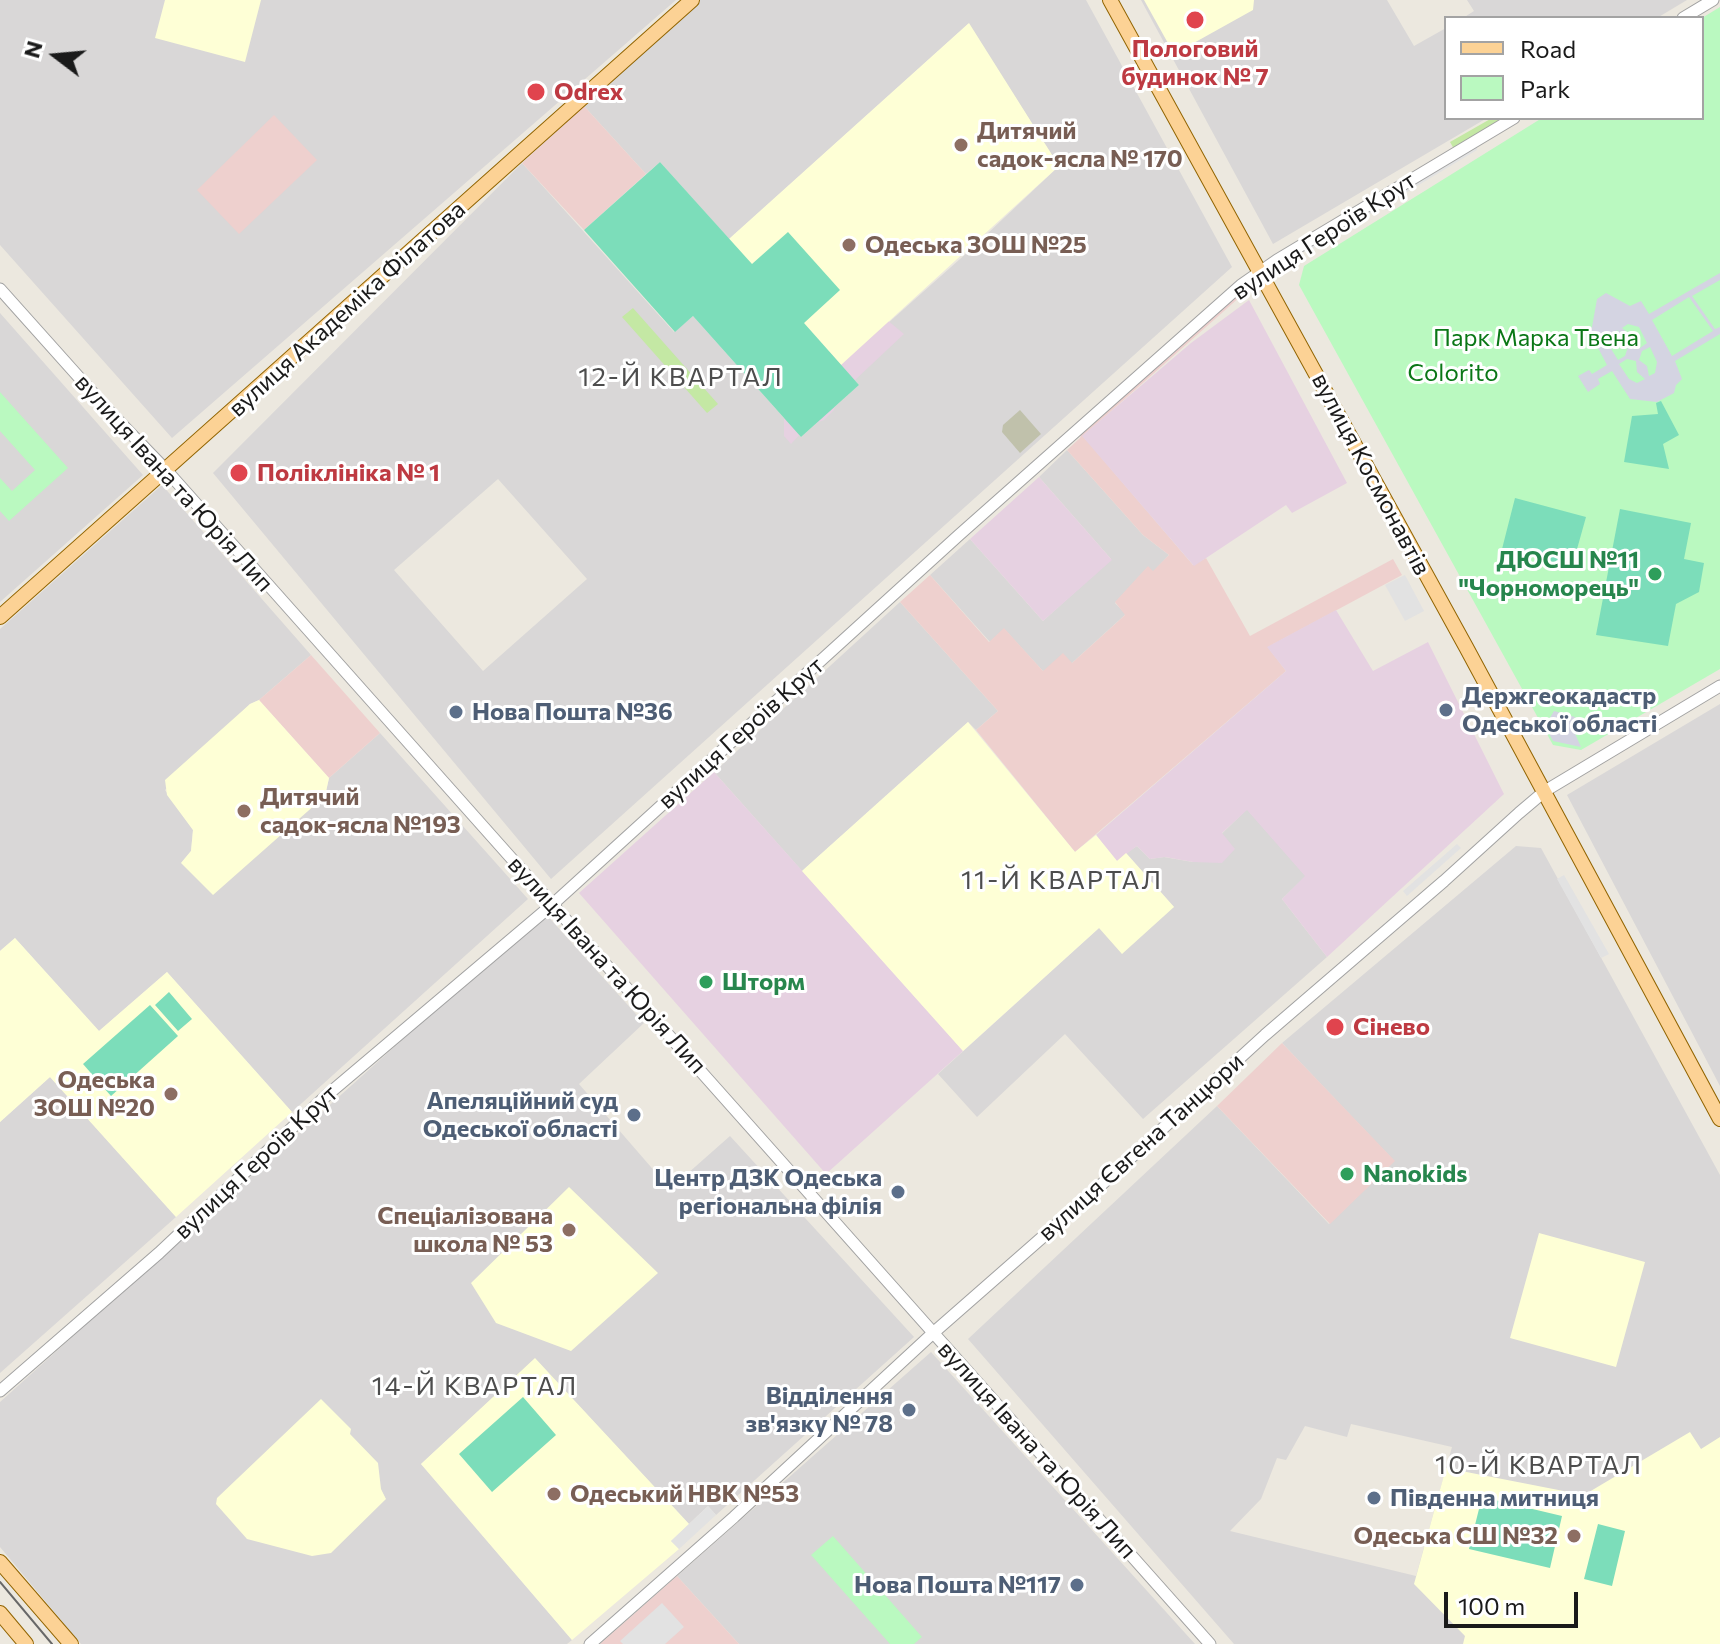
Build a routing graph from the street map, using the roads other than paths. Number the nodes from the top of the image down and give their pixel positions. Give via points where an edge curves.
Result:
1 (692, 0) edge
2 (1110, 0) edge
3 (1713, 0) edge
4 (1686, 16) edge
5 (1511, 120) edge
6 (1259, 273) junction
7 (0, 289) edge
8 (167, 471) junction
9 (0, 617) edge
10 (1720, 686) edge
11 (1545, 791) junction
12 (553, 904) junction
13 (1720, 1119) edge
14 (932, 1334) junction
15 (0, 1391) edge
16 (0, 1562) edge
17 (0, 1613) edge
18 (26, 1644) edge
19 (71, 1644) edge
20 (590, 1644) edge
21 (1210, 1644) edge

1 - 8 main road, вулиця Академіка Філатова
2 - 6 main road, вулиця Космонавтів
3 - 4 street
5 - 6 street, вулиця Героїв Крут
6 - 11 main road, вулиця Космонавтів
6 - 12 street, вулиця Героїв Крут via 1141,372
7 - 8 street, вулиця Івана та Юрія Лип
8 - 9 main road, вулиця Академіка Філатова
8 - 12 street, вулиця Івана та Юрія Лип
10 - 11 street, вулиця Євгена Танцюри
11 - 13 main road, вулиця Космонавтів
11 - 14 street, вулиця Євгена Танцюри
12 - 14 street, вулиця Івана та Юрія Лип
12 - 15 street, вулиця Героїв Крут via 326,1096 159,1253
14 - 20 street, вулиця Євгена Танцюри
14 - 21 street, вулиця Івана та Юрія Лип
16 - 19 main road
17 - 18 main road

